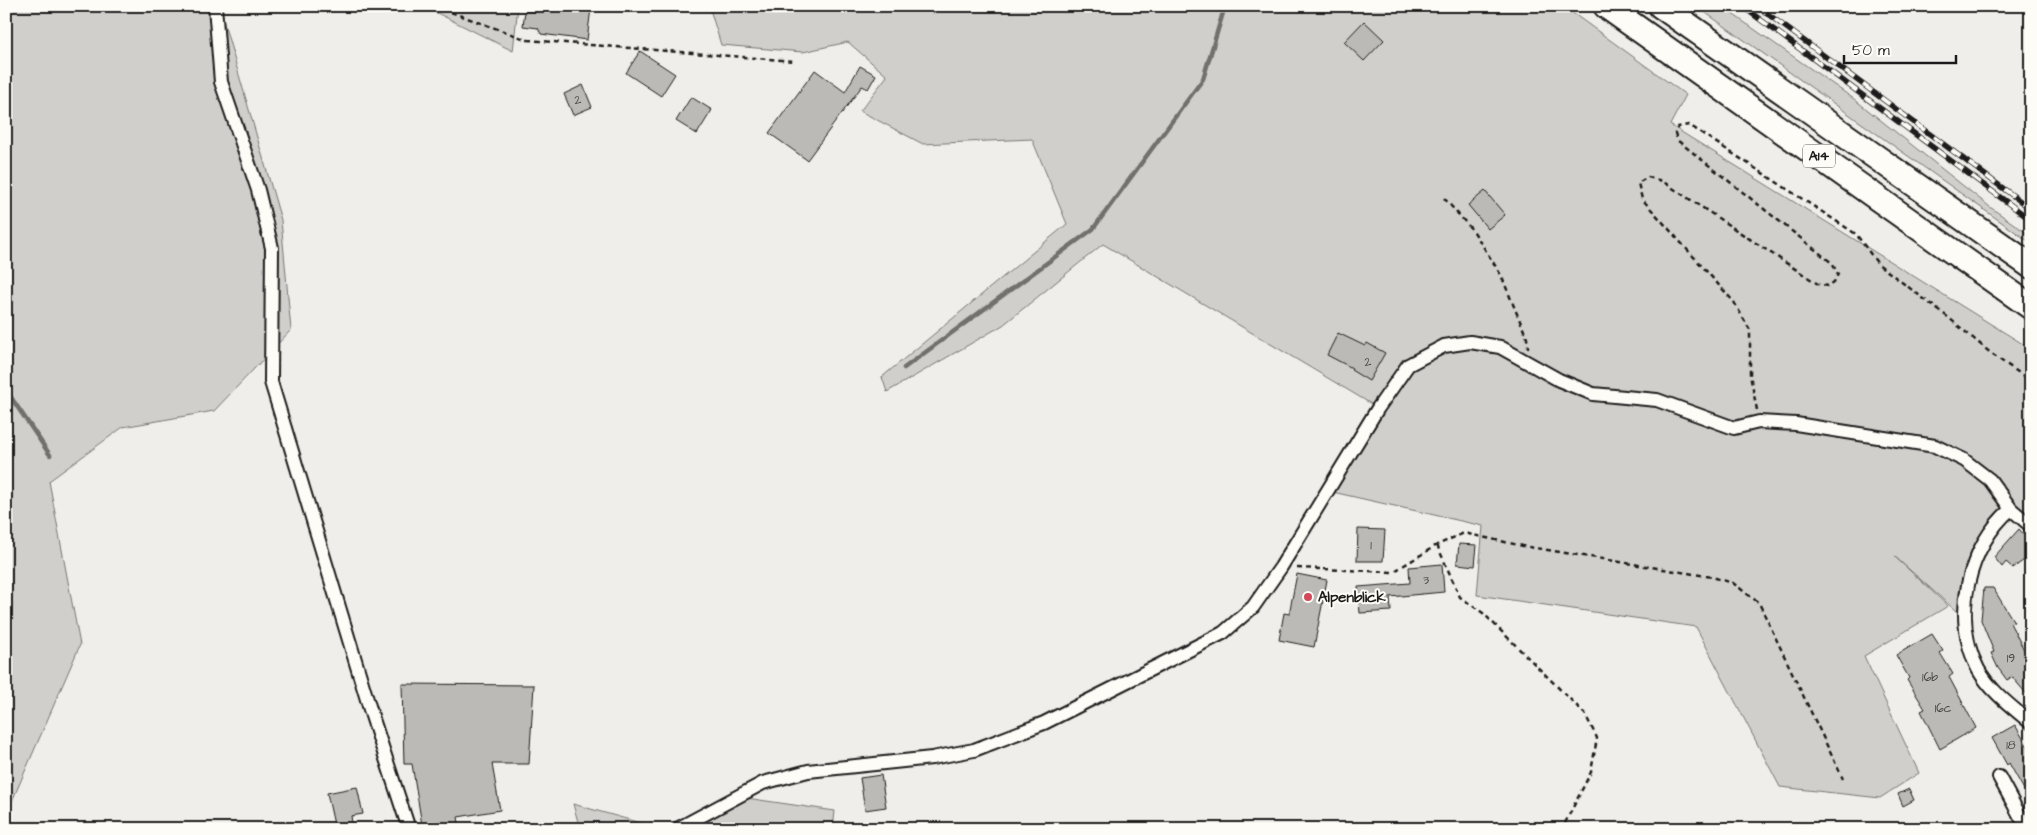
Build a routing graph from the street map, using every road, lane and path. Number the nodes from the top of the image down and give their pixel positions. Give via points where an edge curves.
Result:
1 (215, 6) edge
2 (434, 6) edge
3 (1606, 6) edge
4 (1661, 6) edge
5 (794, 61) dead end
6 (1444, 198) dead end
7 (2031, 266) edge
8 (2031, 307) edge
9 (1528, 362) junction
10 (2031, 380) edge
11 (1759, 422) junction
12 (2011, 509) junction
13 (2031, 526) edge
14 (1437, 545) junction
15 (1280, 567) junction
16 (2031, 723) edge
17 (1999, 777) dead end
18 (1843, 779) dead end
19 (409, 829) edge
20 (677, 829) edge
21 (1562, 829) edge
22 (2027, 829) edge

1 - 19 street via 221,82 258,190 272,248 271,382
2 - 5 path via 528,40
3 - 8 highway, A14
4 - 7 highway, A14
6 - 9 path via 1474,232 1501,275 1528,338
9 - 11 street via 1592,394 1657,400 1734,428
9 - 15 street via 1500,347 1470,342 1444,346 1408,364
10 - 11 path via 1993,355 1878,264 1856,234 1689,125 1678,127 1675,133 1677,140 1832,264 1838,274 1828,286 1818,284 1662,181 1648,177 1638,183 1642,199 1734,302 1750,330 1750,375
11 - 12 street via 1796,424 1935,446 1964,460 1990,480
12 - 13 street
12 - 16 street via 1996,522 1972,567 1965,619 1978,669 1997,694
14 - 15 path via 1393,572
14 - 18 path via 1464,533 1733,583 1759,603
14 - 21 path via 1460,597 1483,613 1585,714 1597,738 1591,772
15 - 20 street via 1253,607 1223,633 1044,723 974,750 932,758 808,771 763,783
17 - 22 street

